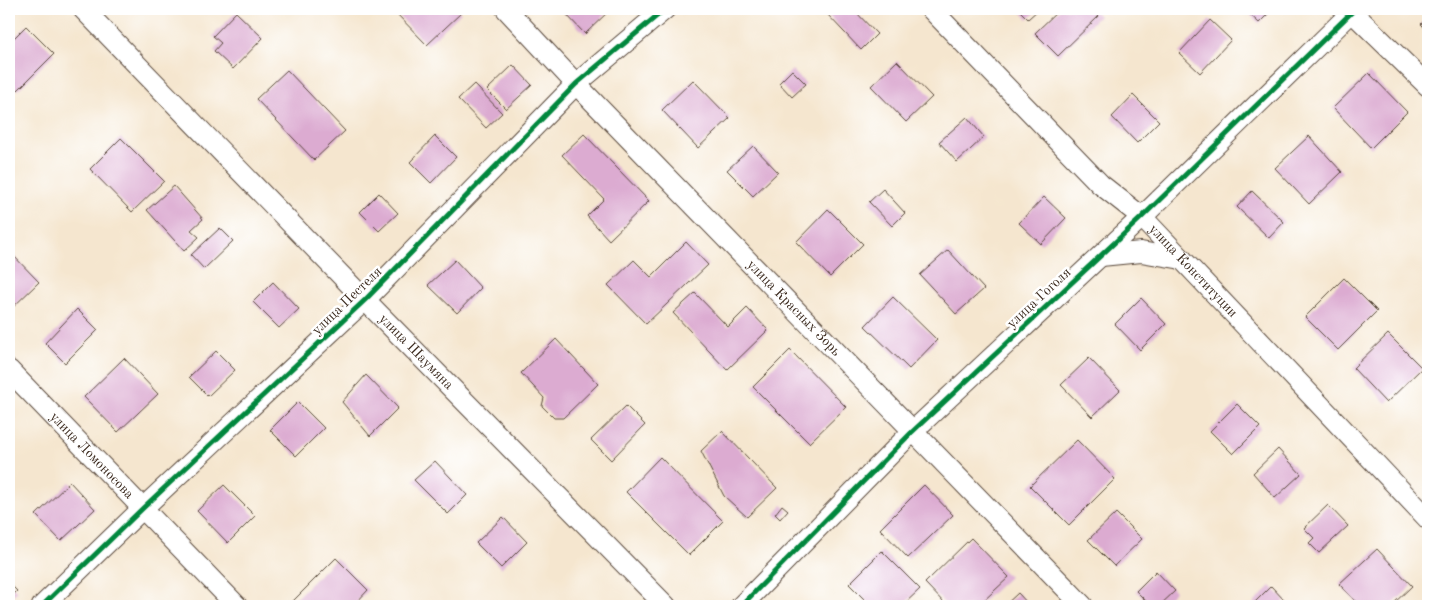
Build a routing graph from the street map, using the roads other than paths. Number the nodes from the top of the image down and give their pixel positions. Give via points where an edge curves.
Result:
1 (83, 9) edge
2 (506, 9) edge
3 (665, 9) edge
4 (931, 9) edge
5 (1352, 10) edge
6 (576, 84) junction
7 (1428, 86) edge
8 (1142, 217) junction
9 (1101, 256) junction
10 (1182, 259) junction
11 (365, 300) junction
12 (9, 370) edge
13 (912, 432) junction
14 (143, 508) junction
15 (1428, 519) edge
16 (42, 606) edge
17 (237, 606) edge
18 (666, 606) edge
19 (741, 606) edge
20 (1083, 606) edge

1 - 11 street, улица Шаумяна
2 - 6 street, улица Красных Зорь
3 - 6 street, улица Пестеля
4 - 8 street, улица Конституции via 1100,184
5 - 7 street
5 - 8 street, улица Гоголя
6 - 11 street, улица Пестеля
6 - 13 street, улица Красных Зорь
8 - 9 street, улица Гоголя
8 - 10 street, улица Конституции
9 - 10 street via 1142,252
9 - 13 street, улица Гоголя
10 - 15 street, улица Конституции
11 - 14 street, улица Пестеля
11 - 18 street, улица Шаумяна
12 - 14 street, улица Ломоносова
13 - 19 street, улица Гоголя
13 - 20 street, улица Красных Зорь
14 - 16 street, улица Пестеля
14 - 17 street, улица Ломоносова

